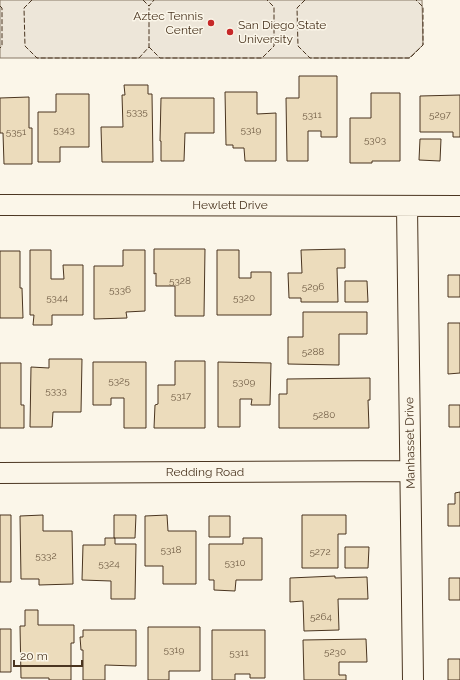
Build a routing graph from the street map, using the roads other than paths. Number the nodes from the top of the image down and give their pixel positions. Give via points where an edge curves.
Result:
1 (0, 205) edge
2 (407, 206) junction
3 (460, 206) edge
4 (410, 471) junction
5 (0, 473) edge
6 (413, 680) edge

1 - 2 street, Hewlett Drive
2 - 3 street, Hewlett Drive
2 - 4 street, Manhasset Drive
4 - 5 street, Redding Road
4 - 6 street, Manhasset Drive

